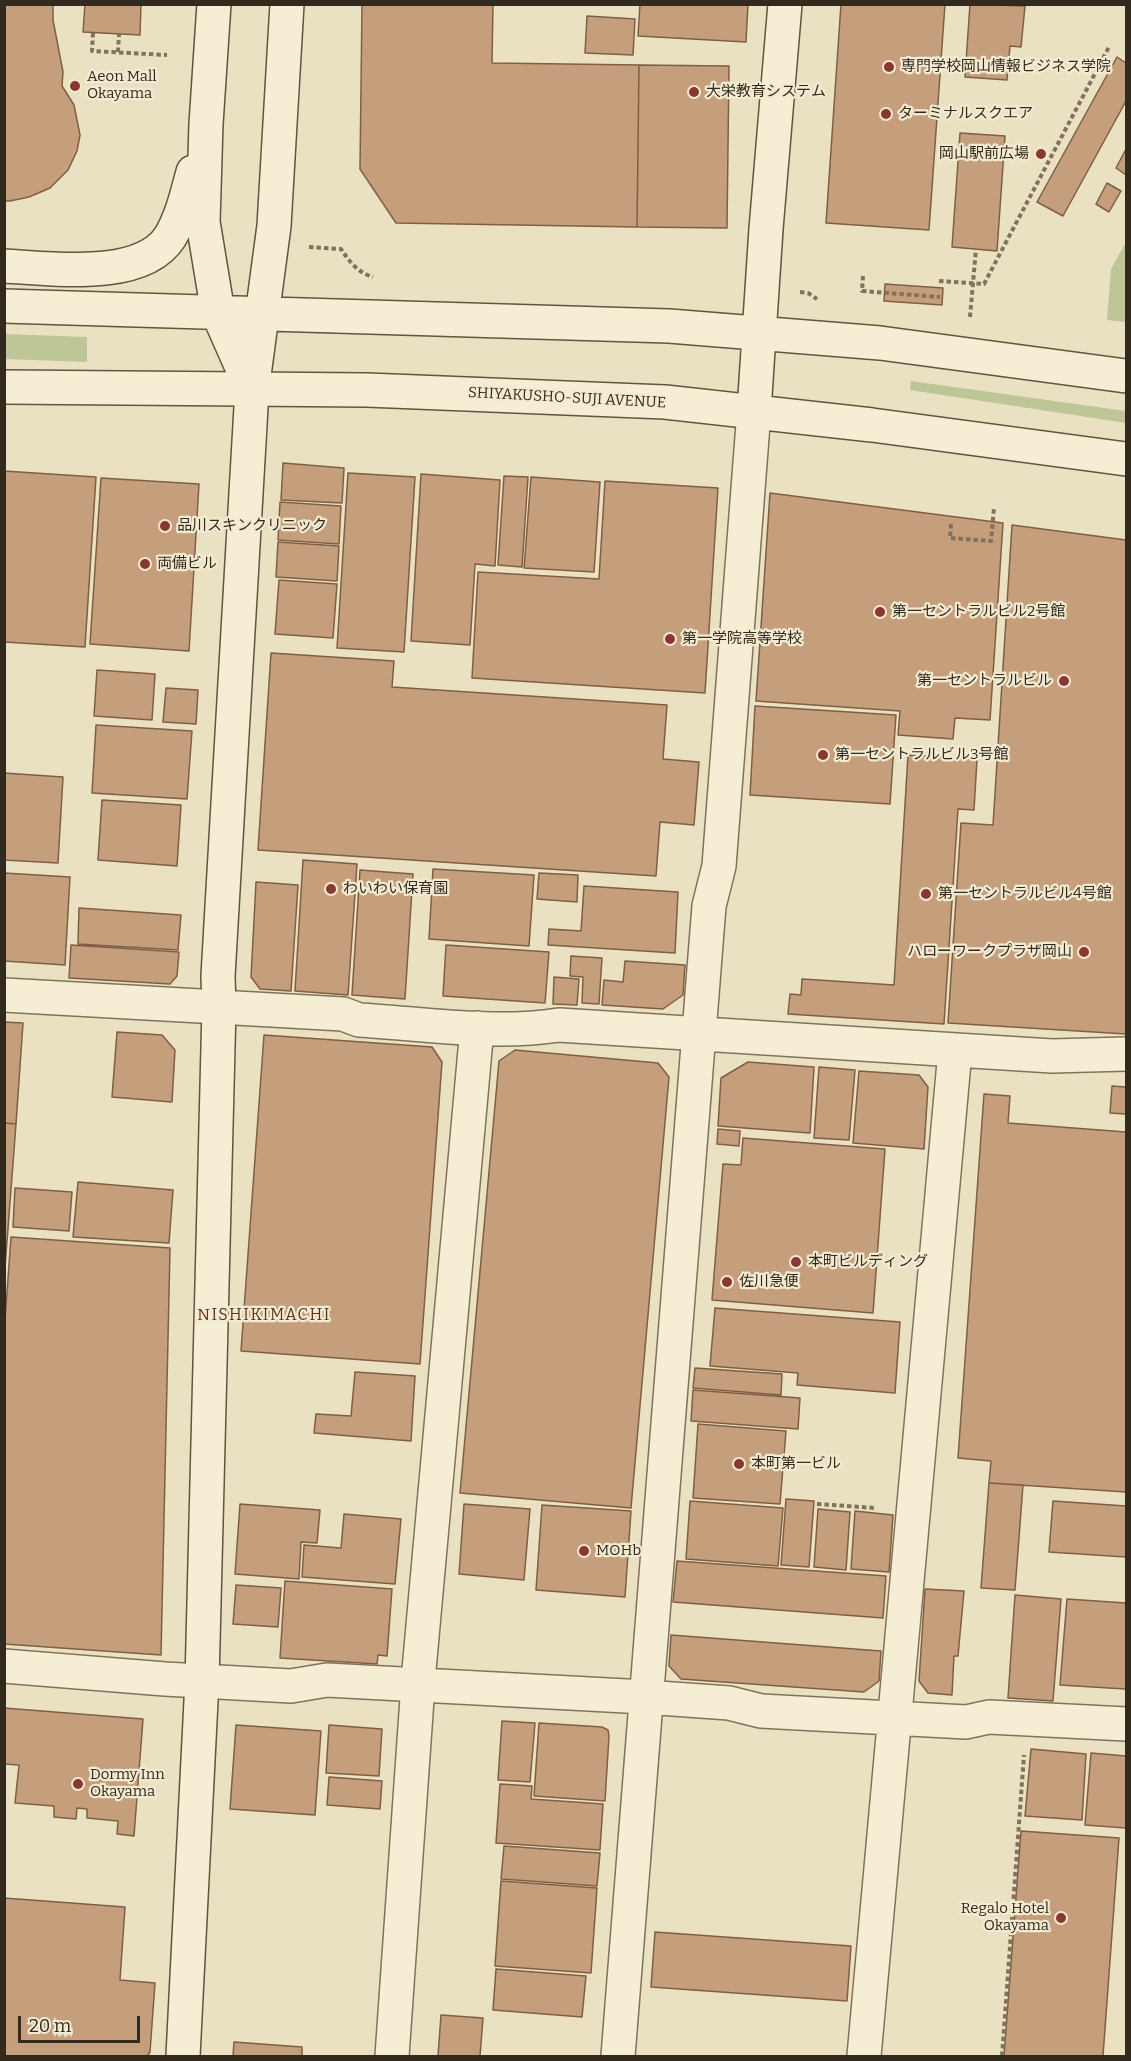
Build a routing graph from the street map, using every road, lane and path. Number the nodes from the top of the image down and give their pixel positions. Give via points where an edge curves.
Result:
1 (214, 4) edge
2 (287, 4) edge
3 (785, 4) edge
4 (93, 33) dead end
5 (119, 34) dead end
6 (1109, 47) dead end
7 (118, 52) junction
8 (167, 54) dead end
9 (206, 124) junction
10 (976, 249) dead end
11 (4, 266) edge
12 (863, 276) dead end
13 (939, 281) dead end
14 (973, 284) junction
15 (940, 297) dead end
16 (4, 306) edge
17 (218, 312) junction
18 (264, 314) junction
19 (970, 319) dead end
20 (759, 334) junction
21 (1126, 376) edge
22 (4, 387) edge
23 (252, 390) junction
24 (754, 411) junction
25 (1126, 459) edge
26 (994, 508) dead end
27 (951, 524) dead end
28 (4, 995) edge
29 (219, 1007) junction
30 (477, 1028) junction
31 (699, 1033) junction
32 (955, 1051) junction
33 (1126, 1054) edge
34 (817, 1504) dead end
35 (912, 1511) junction
36 (4, 1666) edge
37 (202, 1681) junction
38 (418, 1686) junction
39 (645, 1697) junction
40 (893, 1718) junction
41 (1126, 1724) edge
42 (1025, 1746) dead end
43 (183, 2056) edge
44 (392, 2056) edge
45 (618, 2056) edge
46 (864, 2056) edge
47 (1002, 2056) edge

1 - 9 street
2 - 18 street via 274,226
3 - 20 street
4 - 7 path via 92,51
5 - 7 path
6 - 14 path via 984,284
7 - 8 path
9 - 11 street via 178,220 169,239 149,255 107,269
9 - 17 street via 203,222
10 - 14 path
12 - 15 path via 862,291
13 - 14 path
14 - 19 path
16 - 17 street
17 - 18 street
17 - 23 street
18 - 20 street via 669,326
18 - 23 street
20 - 21 street via 880,343
20 - 24 street
22 - 23 street, SHIYAKUSHO-SUJI AVENUE
23 - 24 street, SHIYAKUSHO-SUJI AVENUE via 391,391 665,402
23 - 29 street
24 - 25 street, SHIYAKUSHO-SUJI AVENUE
24 - 31 street via 719,866 709,906
26 - 27 path via 991,541 950,538
28 - 29 street
29 - 30 street via 343,1014 359,1020
29 - 37 street
30 - 31 street via 559,1025
30 - 38 street
31 - 32 street
31 - 39 street
32 - 33 street via 1052,1056
32 - 35 street
34 - 35 path
35 - 40 street
36 - 37 street
37 - 38 street via 291,1686 327,1680
37 - 43 street
38 - 39 street
38 - 44 street
39 - 40 street via 729,1703 761,1711
39 - 45 street
40 - 41 street via 966,1722 988,1717
40 - 46 street
42 - 47 path

